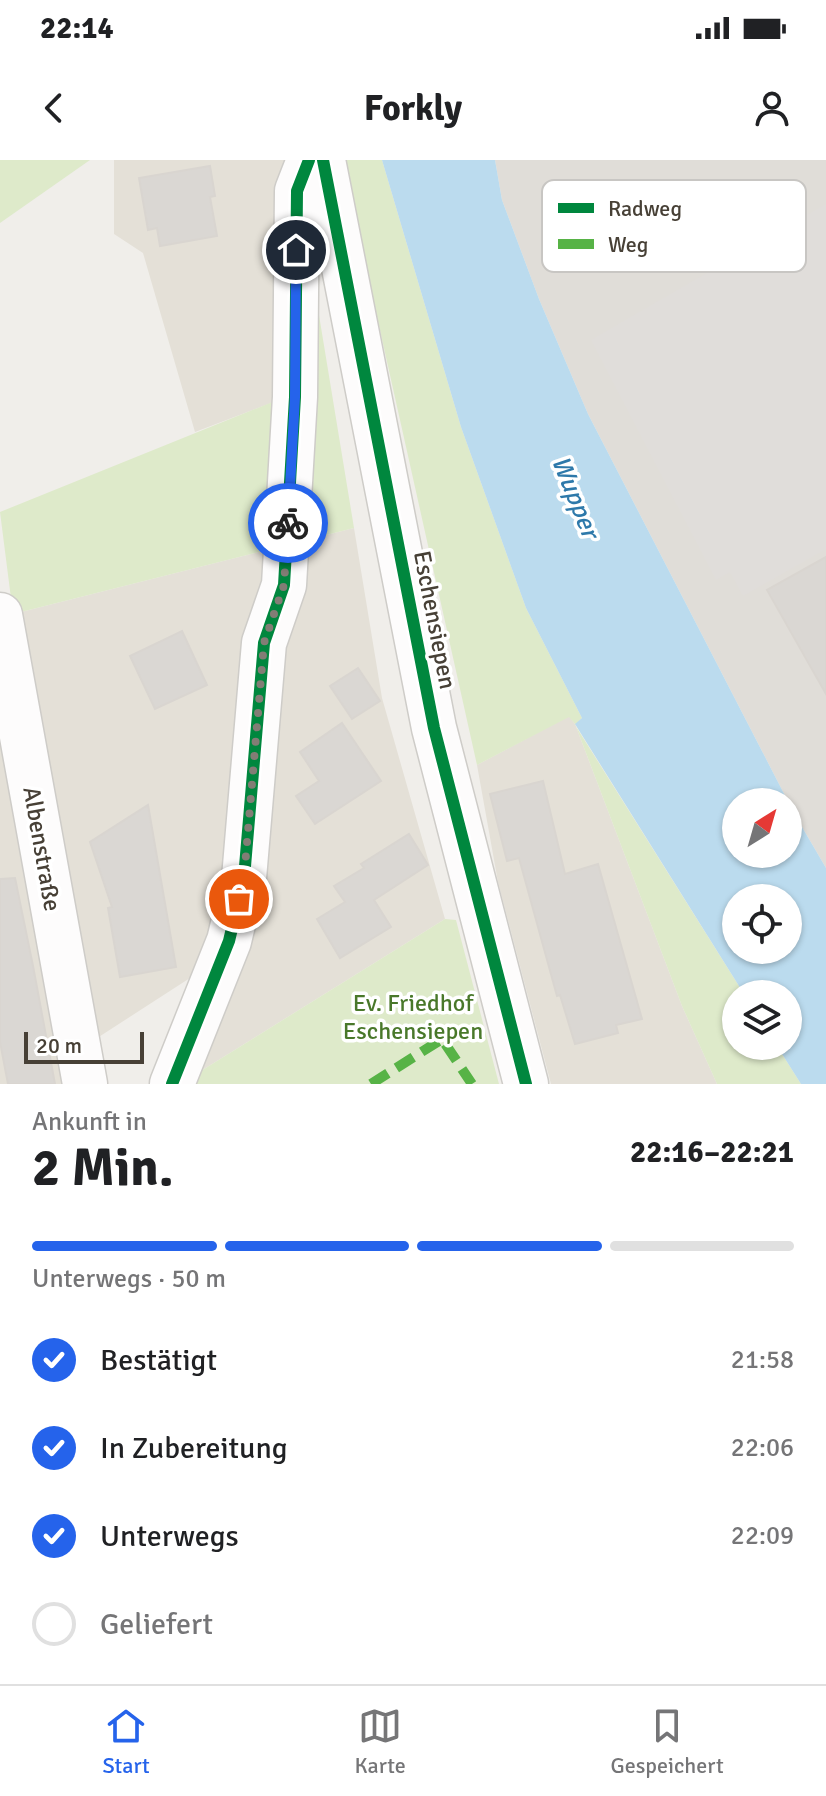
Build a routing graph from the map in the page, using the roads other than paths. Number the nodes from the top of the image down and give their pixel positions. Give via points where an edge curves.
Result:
1 (309, 160) edge
2 (323, 160) edge
3 (0, 615) edge
4 (85, 1084) edge
5 (172, 1084) edge
6 (526, 1084) edge

1 - 5 street via 297,191 295,397 284,585 264,643 244,878 229,941
2 - 6 street, Eschensiepen via 434,728
3 - 4 street, Albenstraße

